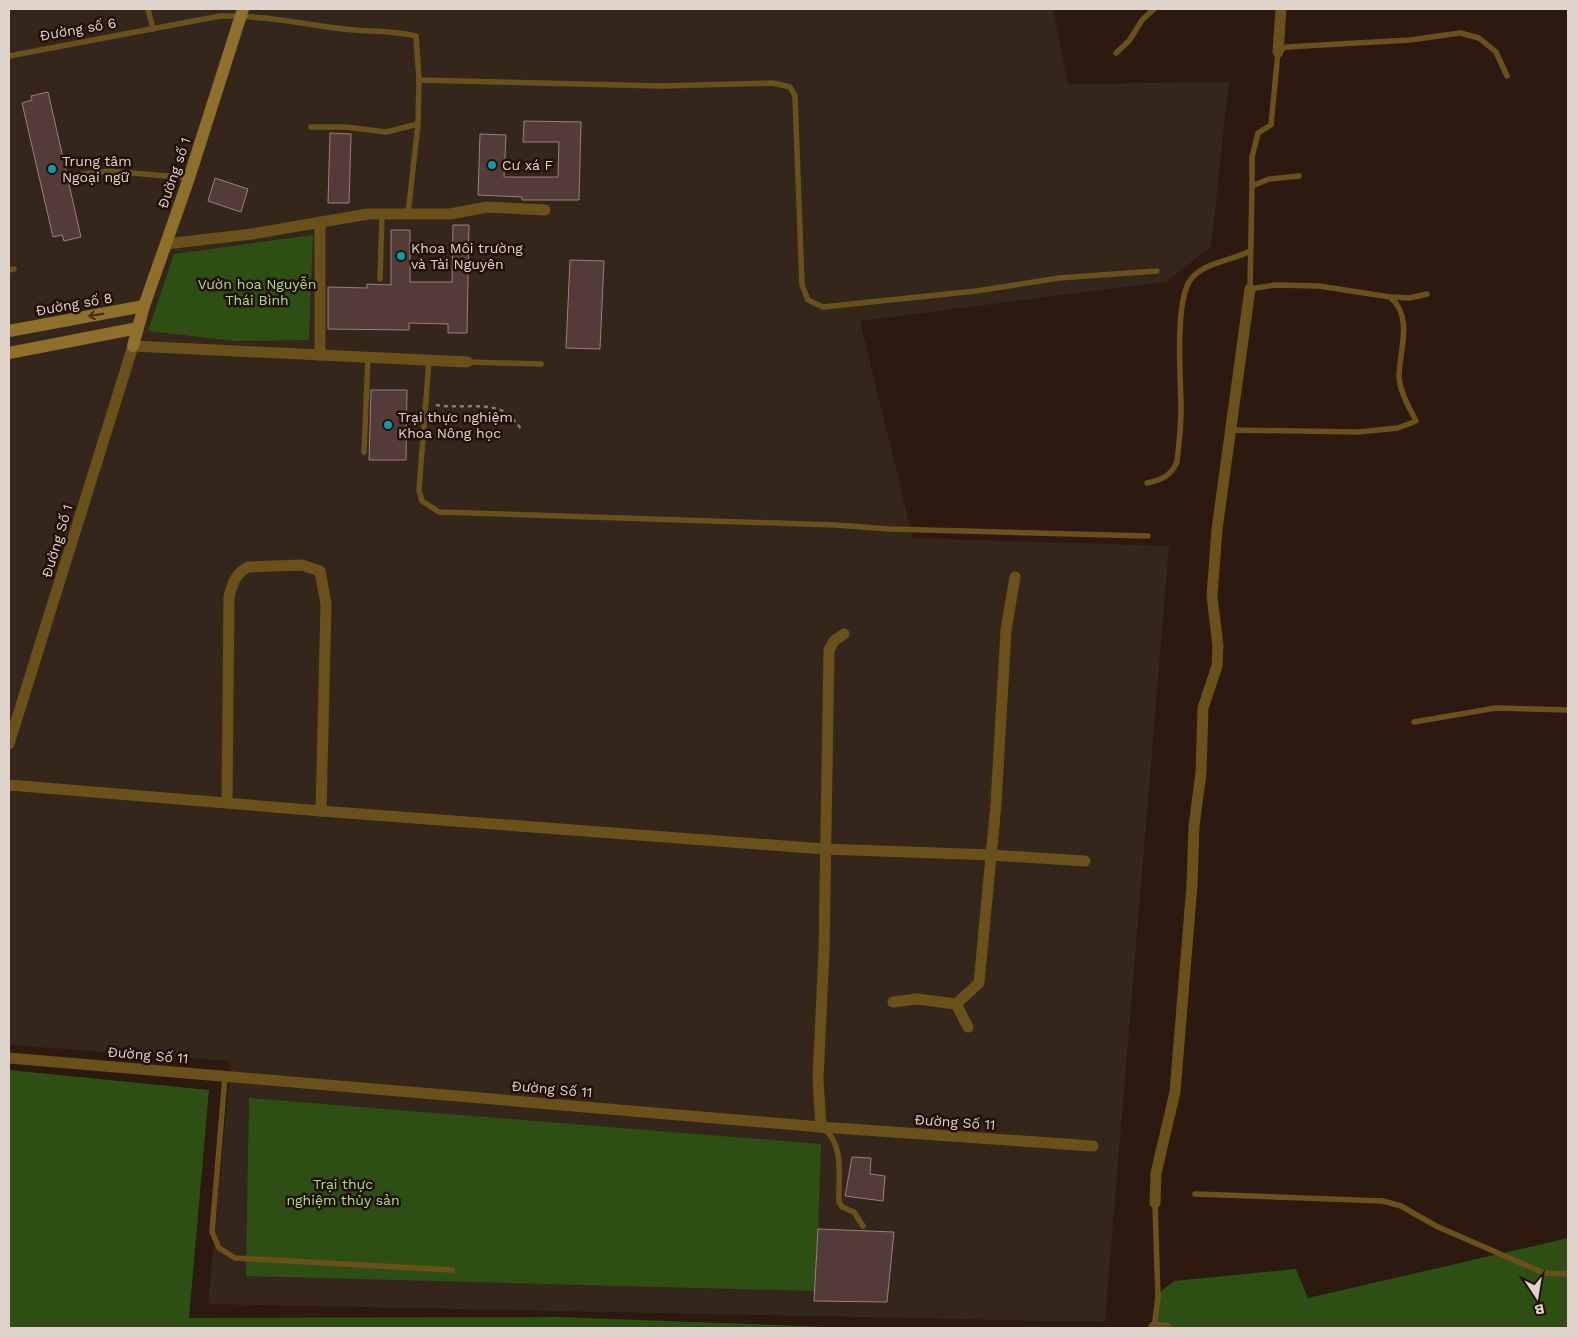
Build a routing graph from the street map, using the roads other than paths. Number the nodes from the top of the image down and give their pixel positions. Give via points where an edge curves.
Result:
1 (148, 9) edge
2 (1154, 9) edge
3 (1281, 9) edge
4 (242, 12) edge
5 (153, 29) junction
6 (1278, 52) junction
7 (1116, 53) dead end
8 (9, 56) edge
9 (1507, 76) dead end
10 (418, 80) junction
11 (418, 124) junction
12 (312, 126) dead end
13 (76, 176) dead end
14 (1299, 176) dead end
15 (189, 178) junction
16 (1252, 186) junction
17 (545, 210) dead end
18 (382, 214) junction
19 (408, 214) junction
20 (320, 222) junction
21 (166, 244) junction
22 (1250, 251) junction
23 (1157, 271) dead end
24 (380, 279) dead end
25 (1250, 290) junction
26 (1427, 294) dead end
27 (1390, 297) junction
28 (144, 306) junction
29 (138, 328) junction
30 (9, 331) edge
31 (133, 346) junction
32 (9, 354) edge
33 (320, 355) junction
34 (368, 357) junction
35 (430, 360) junction
36 (467, 362) joint
37 (541, 364) dead end
38 (1231, 430) junction
39 (364, 452) dead end
40 (1147, 483) dead end
41 (1148, 536) dead end
42 (1015, 577) dead end
43 (844, 634) dead end
44 (1568, 710) edge
45 (1414, 722) dead end
46 (9, 744) edge
47 (9, 785) edge
48 (227, 803) junction
49 (321, 811) junction
50 (824, 849) junction
51 (992, 855) junction
52 (1084, 861) dead end
53 (893, 1002) dead end
54 (956, 1004) junction
55 (968, 1027) dead end
56 (9, 1058) edge
57 (225, 1076) junction
58 (821, 1127) junction
59 (1093, 1146) dead end
60 (1195, 1194) dead end
61 (1155, 1204) joint
62 (863, 1226) dead end
63 (452, 1270) dead end
64 (1568, 1274) edge
65 (1154, 1328) edge
66 (1166, 1328) edge

1 - 5 lane
2 - 7 lane
3 - 6 street
4 - 5 lane, Đường số 6
4 - 10 lane, Đường số 6 via 307,24 416,36
4 - 15 street, Đường số 1
5 - 8 lane, Đường số 6
6 - 9 lane via 1294,45 1410,40 1460,33 1479,38 1496,52
6 - 16 lane via 1271,125 1258,133 1252,157
10 - 11 lane
10 - 23 lane via 661,86 773,83 790,87 795,96 802,285 808,300 823,307 976,291 1059,278
11 - 12 lane via 386,132
11 - 19 lane
13 - 15 lane via 109,171
14 - 16 lane via 1269,179
15 - 21 street, Đường số 1
16 - 22 lane
17 - 19 street via 487,207 450,214
18 - 19 street
18 - 20 street
18 - 24 lane
20 - 21 street
20 - 33 street
21 - 28 street, Đường số 1
22 - 25 lane
22 - 40 lane via 1207,267 1191,278 1179,336 1181,408 1177,462 1166,477
25 - 27 lane via 1275,285 1319,286
25 - 38 street
26 - 27 lane via 1410,298
27 - 38 lane via 1402,312 1399,378 1416,420 1398,428 1358,432
28 - 29 street, Đường số 1
28 -> 30 street, Đường số 8
29 - 31 street, Đường số 1
29 - 32 street
31 - 33 street
31 - 46 street, Đường Số 1
33 - 34 street
34 - 35 street
34 - 39 lane
35 - 36 street
35 - 41 lane via 420,496 426,506 439,512
36 - 37 lane
38 - 61 street via 1217,529 1212,596 1218,646 1216,666 1203,708 1201,773 1194,826 1175,1092 1156,1173
42 - 51 street via 1006,630
43 - 50 street via 834,641 829,650
44 - 45 lane via 1496,708
47 - 48 street
48 - 49 street
48 - 49 street via 229,596 234,580 248,567 302,565 320,571 326,604
49 - 50 street
50 - 51 street
50 - 58 street via 824,951 818,1079
51 - 52 street
51 - 54 street via 979,983
53 - 54 street via 917,999
54 - 55 street
56 - 57 street, Đường Số 11
57 - 58 street, Đường Số 11
57 - 63 lane via 212,1232 219,1248 235,1258
58 - 59 street, Đường Số 11
58 - 62 lane via 830,1135 837,1152 838,1202 854,1212
60 - 64 lane via 1383,1201 1544,1274
61 - 65 lane via 1158,1298
65 - 66 street

